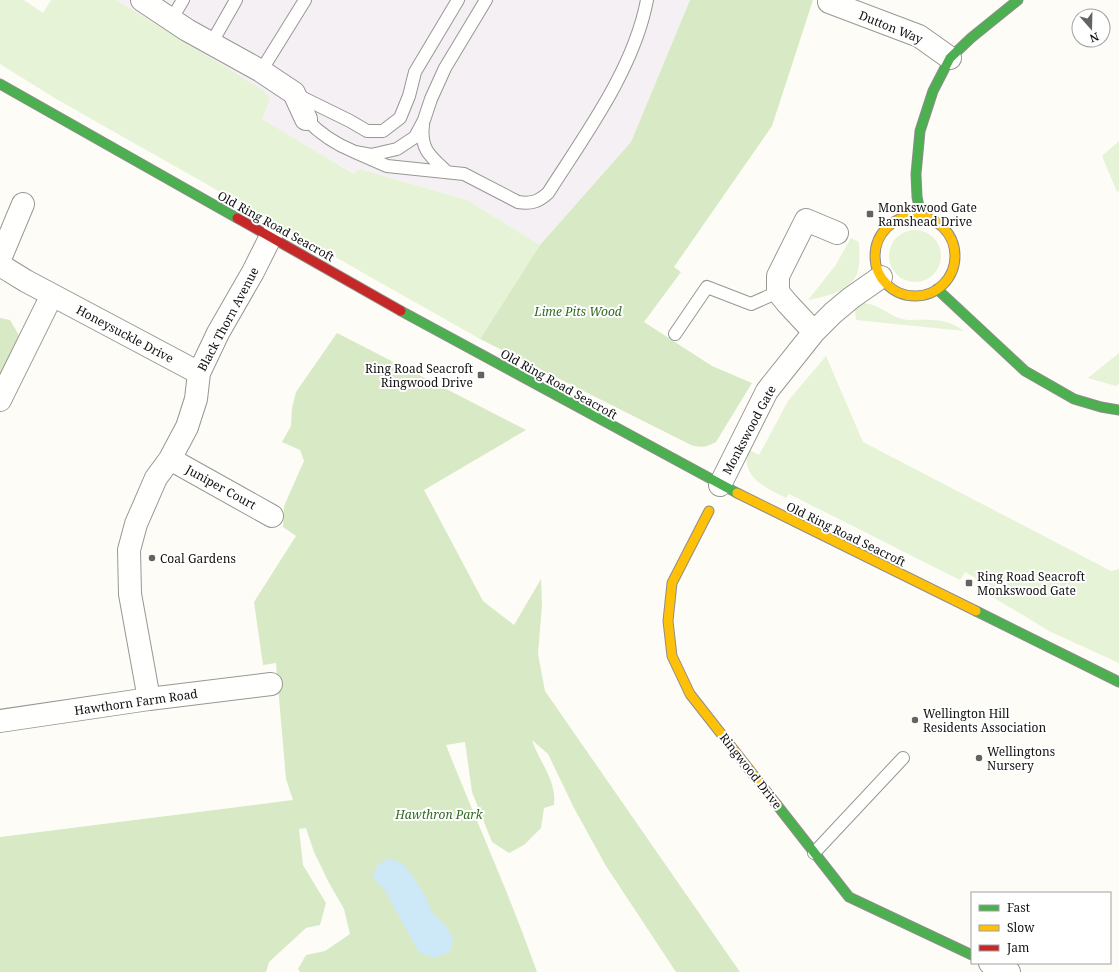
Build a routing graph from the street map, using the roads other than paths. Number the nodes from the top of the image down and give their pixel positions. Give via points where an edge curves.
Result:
1 (142, 0) edge
2 (183, 0) edge
3 (236, 0) edge
4 (305, 0) edge
5 (458, 0) edge
6 (486, 0) edge
7 (647, 0) edge
8 (1018, 0) edge
9 (829, 2) dead end
10 (171, 20) junction
11 (211, 44) junction
12 (950, 58) junction
13 (261, 71) junction
14 (0, 84) edge
15 (294, 93) junction
16 (306, 119) joint
17 (424, 120) junction
18 (355, 152) junction
19 (446, 171) junction
20 (23, 204) dead end
21 (920, 216) junction
22 (837, 233) dead end
23 (271, 236) junction
24 (0, 259) edge
25 (0, 266) edge
26 (881, 277) junction
27 (937, 289) junction
28 (778, 292) junction
29 (52, 295) junction
30 (814, 332) junction
31 (675, 334) dead end
32 (199, 373) junction
33 (0, 400) edge
34 (1119, 410) edge
35 (170, 459) junction
36 (720, 485) junction
37 (710, 511) dead end
38 (273, 519) dead end
39 (1119, 682) edge
40 (272, 684) dead end
41 (149, 699) junction
42 (0, 721) edge
43 (903, 758) dead end
44 (814, 853) junction
45 (971, 955) edge
46 (992, 964) edge
47 (1009, 972) edge

1 - 10 street
2 - 10 lane
3 - 11 lane
4 - 13 lane
5 - 15 lane via 415,72 400,118 384,131 367,131
6 - 17 lane via 445,68
7 - 19 lane via 629,58 600,111 548,193 539,201 527,204 518,202 464,174
8 - 12 street
9 - 12 street, Dutton Way via 919,36
10 - 11 street
11 - 13 street
12 - 21 street via 933,92 920,131 916,174
13 - 15 street
14 - 23 street, Old Ring Road Seacroft
15 - 16 street
16 - 18 lane via 338,145
17 - 18 lane via 415,137 397,149 371,155
17 - 19 lane via 422,137 428,154
18 - 19 lane via 387,166
20 - 24 street
21 - 26 street via 897,220 880,236 875,258
21 - 27 street via 942,226 954,246 953,268 948,278
22 - 28 street via 806,220 778,276
23 - 32 street, Black Thorn Avenue
23 - 36 street, Old Ring Road Seacroft via 421,322
25 - 29 street, Honeysuckle Drive
26 - 27 street via 891,288 911,296 922,296
26 - 30 street, Monkswood Gate via 851,298
27 - 34 street via 1025,371 1074,399
28 - 30 street
28 - 31 lane via 751,304 707,287
29 - 32 street, Honeysuckle Drive
29 - 33 street
30 - 36 street, Monkswood Gate via 767,391
32 - 35 street, Black Thorn Avenue via 196,399 187,427
35 - 38 street, Juniper Court
35 - 41 street, Black Thorn Avenue via 156,478 136,524 129,550 130,594
36 - 39 street, Old Ring Road Seacroft
37 - 44 street, Ringwood Drive via 672,583 668,621 672,656 690,694
40 - 41 street, Hawthorn Farm Road
41 - 42 street, Hawthorn Farm Road
43 - 44 lane
44 - 45 street, Ringwood Drive via 849,897
46 - 47 street

